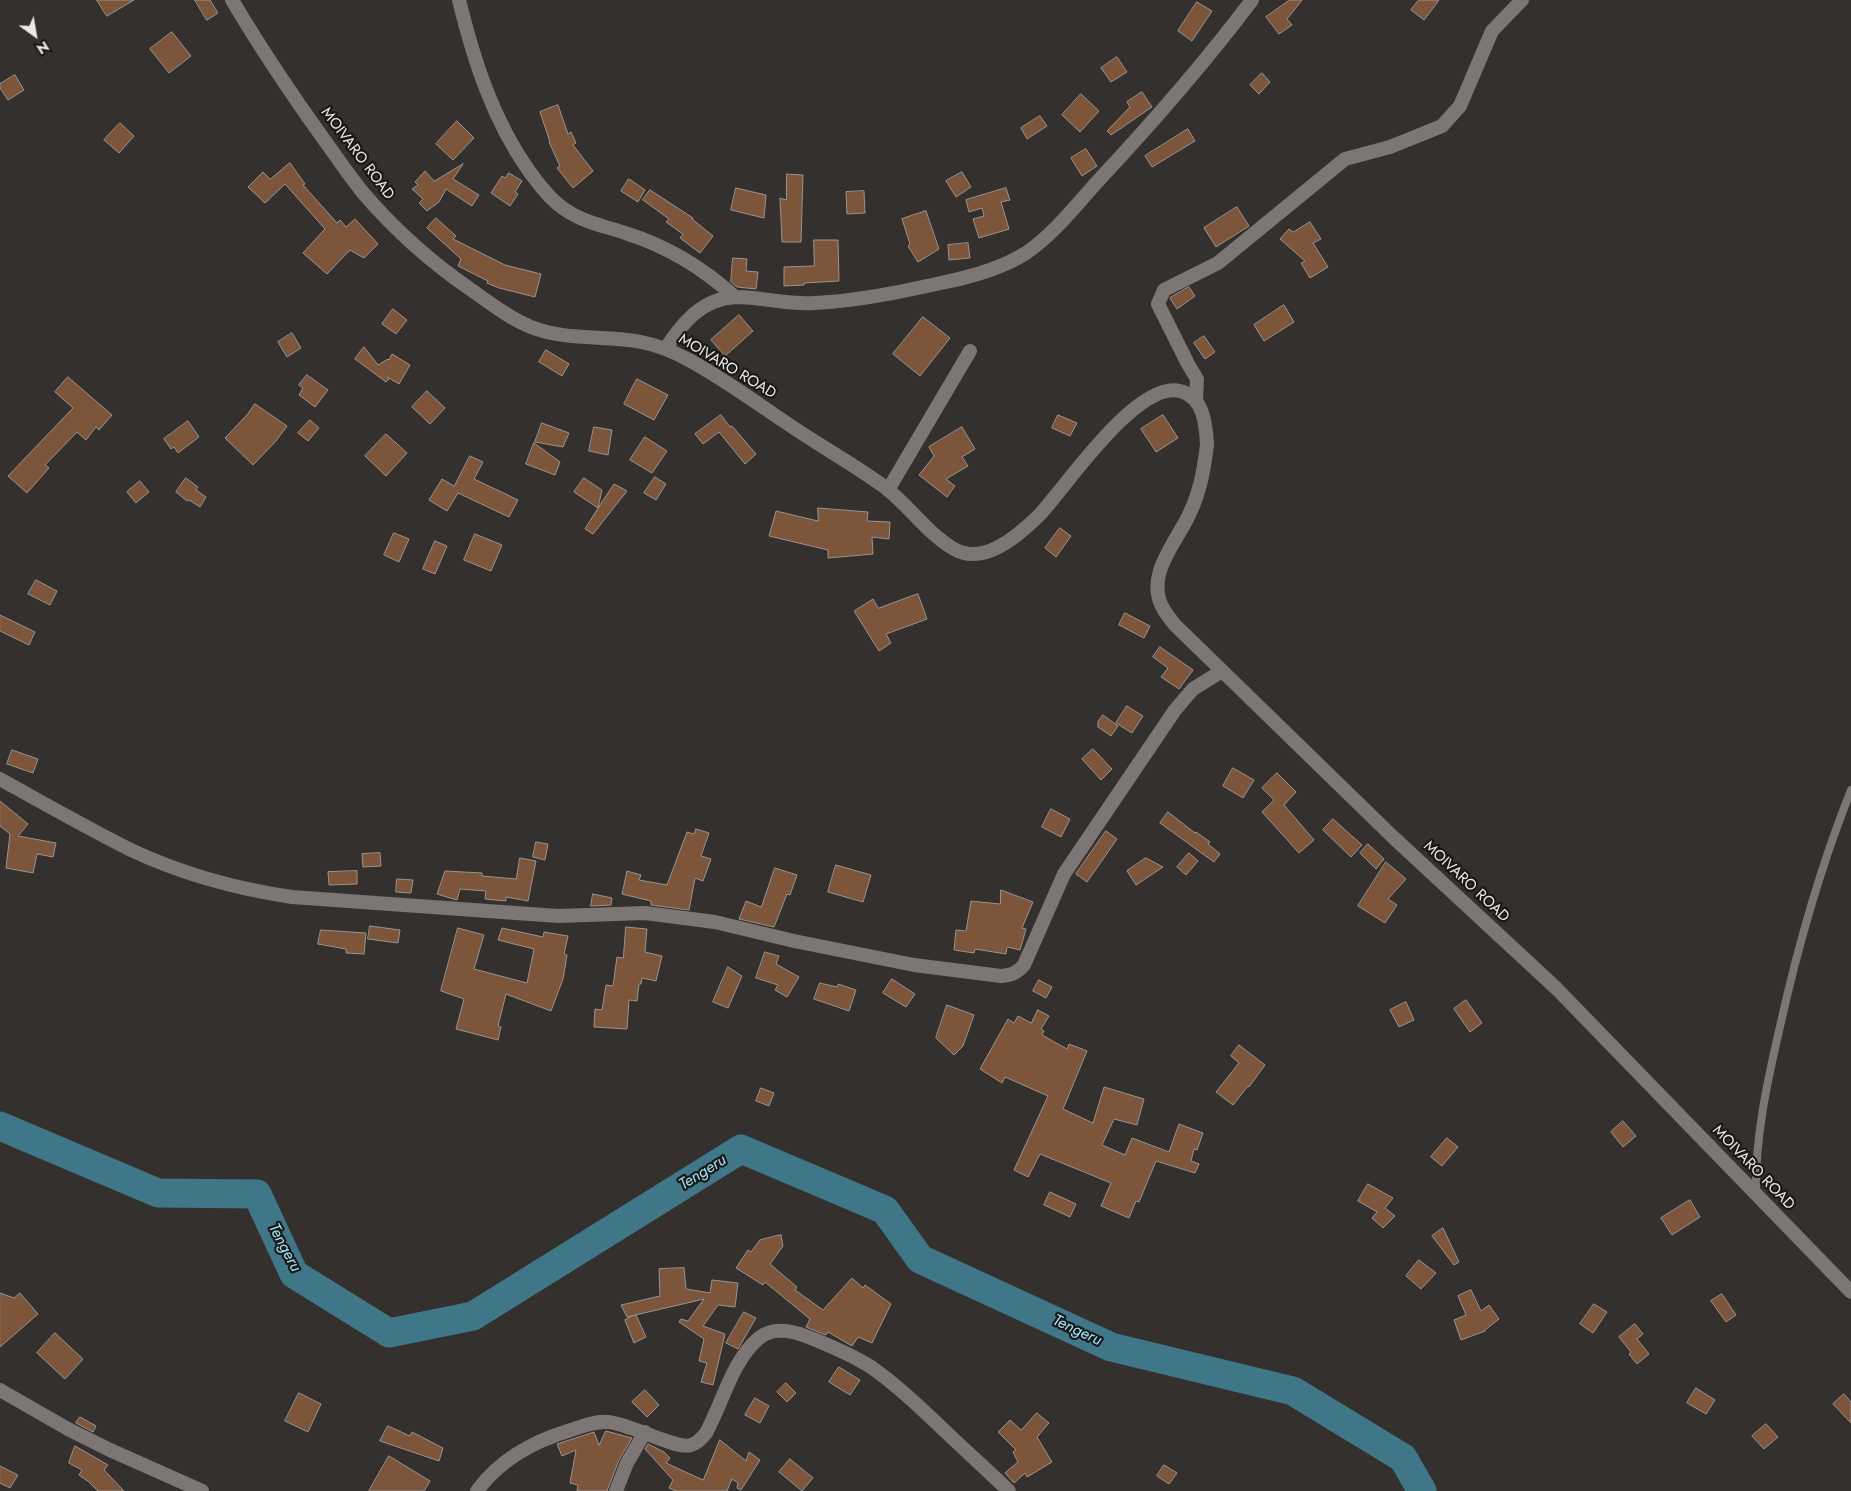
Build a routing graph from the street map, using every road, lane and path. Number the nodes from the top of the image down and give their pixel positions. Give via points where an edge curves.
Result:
1 (232, 0) edge
2 (459, 0) edge
3 (1252, 0) edge
4 (1522, 0) edge
5 (735, 297) junction
6 (666, 348) junction
7 (970, 351) dead end
8 (1196, 401) junction
9 (888, 490) junction
10 (1222, 671) junction
11 (0, 779) edge
12 (1851, 790) edge
13 (1756, 1194) junction
14 (1851, 1292) edge
15 (0, 1390) edge
16 (645, 1432) junction
17 (202, 1491) edge
18 (477, 1491) edge
19 (616, 1491) edge
20 (1009, 1491) edge

1 - 6 street, MOIVARO ROAD via 273,66 362,192 424,254 484,299 532,327 545,332 640,342
2 - 5 street via 494,111 512,145 552,199 580,218 672,251 717,280
3 - 5 street via 1198,70 1099,181 1047,235 1009,263 942,283 841,302 806,304
4 - 8 street via 1492,31 1460,106 1442,126 1390,147 1345,159 1218,263 1164,290 1158,304 1197,379
5 - 6 street via 693,314 677,330
6 - 9 street, MOIVARO ROAD via 733,387
7 - 9 street
8 - 9 street, MOIVARO ROAD via 1176,390 1164,391 1130,412 1042,512 1010,540 988,552 958,552 944,543
8 - 10 street, MOIVARO ROAD via 1206,423 1204,466 1196,499 1164,560 1157,585 1163,609 1171,620
10 - 11 street via 1192,689 1164,725 1064,874 1024,965 1017,973 1001,976 914,965 715,922 645,913 558,916 292,897 233,887 132,850
10 - 13 street, MOIVARO ROAD via 1394,838 1556,988
12 - 13 lane via 1811,908 1789,986 1769,1072 1756,1163
13 - 14 street, MOIVARO ROAD
15 - 17 street via 68,1429
16 - 18 street via 624,1424 606,1422 561,1432 515,1454 486,1477
16 - 19 street
16 - 20 street via 682,1446 699,1441 712,1423 740,1362 759,1337 779,1330 799,1333 847,1354 886,1379

